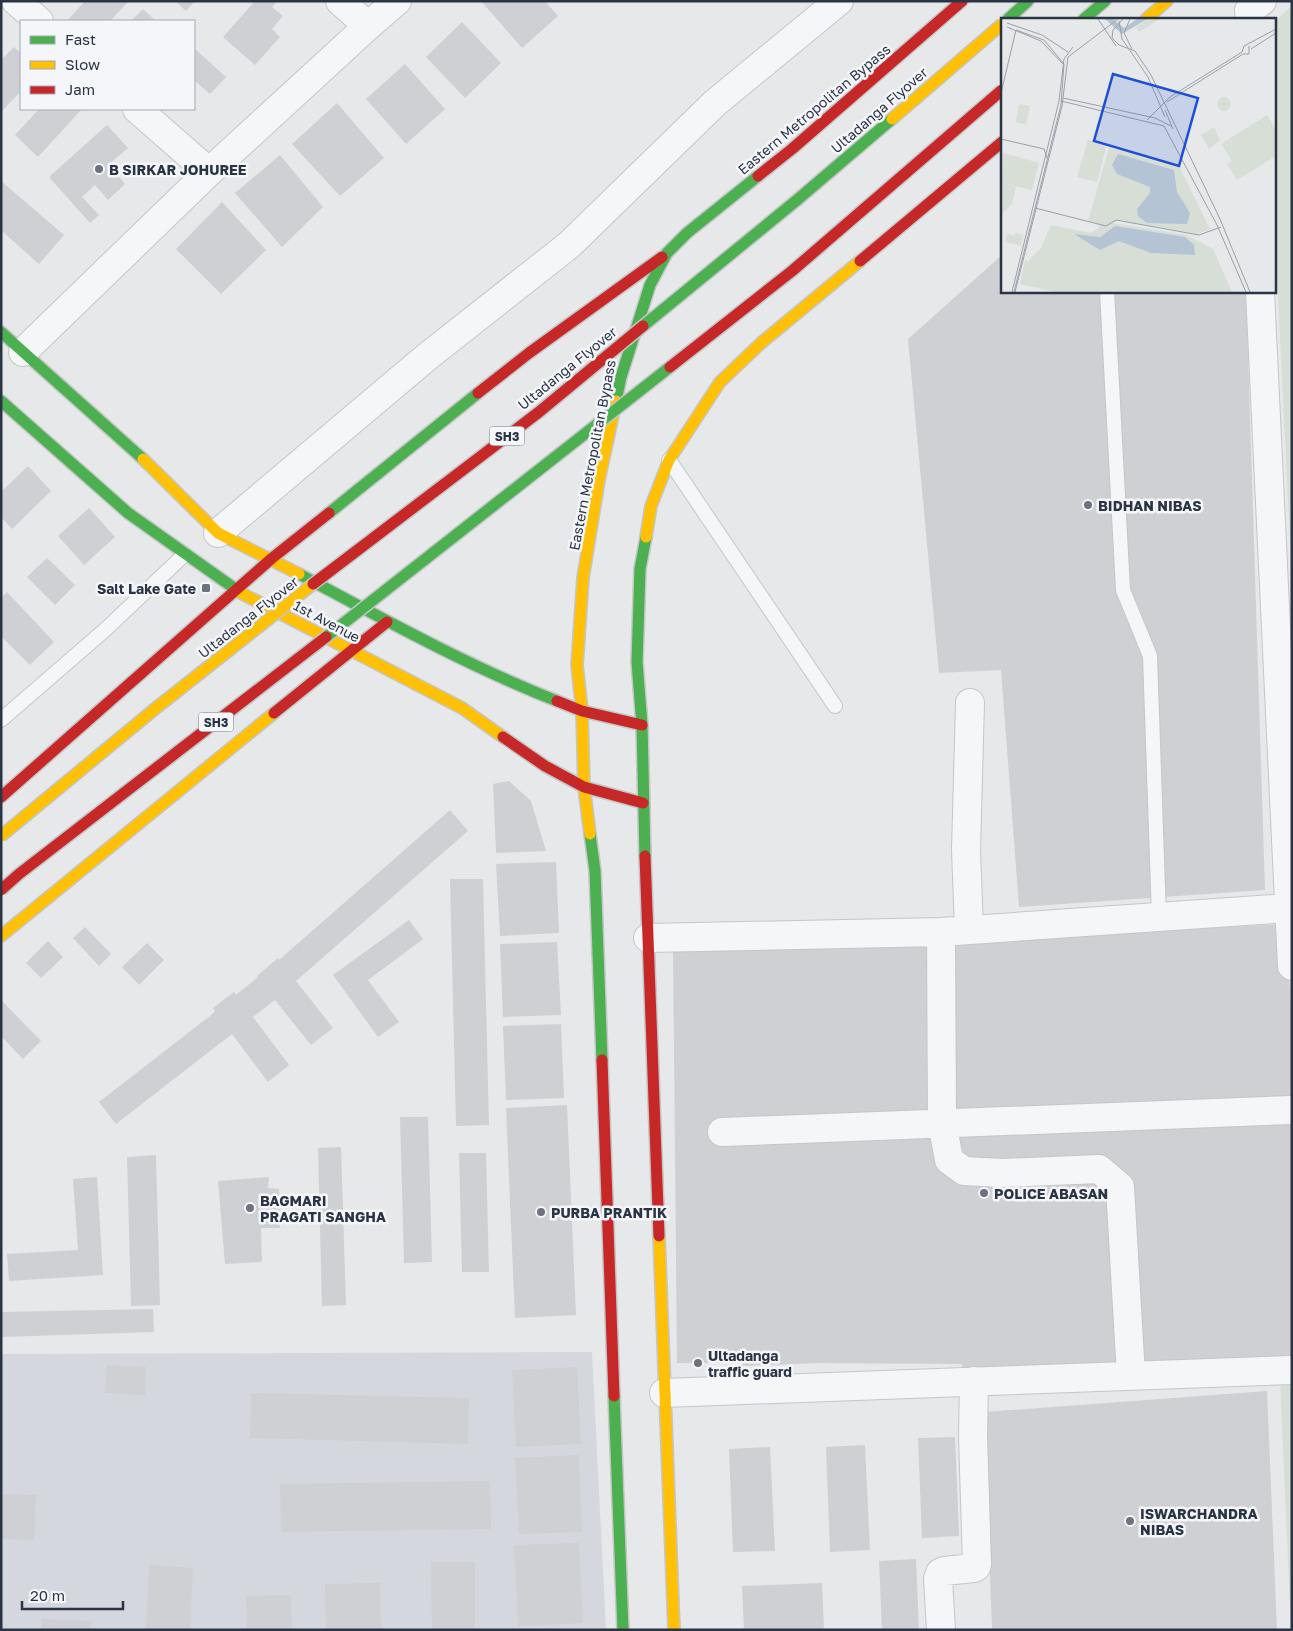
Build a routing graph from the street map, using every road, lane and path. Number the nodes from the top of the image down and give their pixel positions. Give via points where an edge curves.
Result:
1 (16, 1) edge
2 (340, 1) edge
3 (397, 1) edge
4 (839, 1) edge
5 (962, 1) edge
6 (1028, 1) edge
7 (1105, 1) edge
8 (1167, 1) edge
9 (1009, 18) edge
10 (1085, 18) edge
11 (1147, 18) edge
12 (38, 20) edge
13 (1001, 25) edge
14 (368, 26) junction
15 (1001, 91) edge
16 (138, 110) edge
17 (1001, 143) edge
18 (209, 172) junction
19 (667, 253) junction
20 (1108, 292) edge
21 (1260, 292) edge
22 (1, 332) edge
23 (23, 352) junction
24 (1, 401) edge
25 (669, 460) junction
26 (218, 533) junction
27 (184, 555) junction
28 (270, 559) junction
29 (236, 590) junction
30 (387, 622) junction
31 (353, 651) junction
32 (970, 703) dead end
33 (835, 706) dead end
34 (582, 710) junction
35 (1, 720) edge
36 (642, 725) junction
37 (584, 787) junction
38 (1, 797) edge
39 (643, 804) junction
40 (1, 836) edge
41 (1, 890) edge
42 (1288, 908) junction
43 (1159, 917) junction
44 (970, 930) junction
45 (941, 932) junction
46 (1, 936) edge
47 (648, 938) junction
48 (1292, 966) edge
49 (1292, 1110) edge
50 (942, 1122) junction
51 (722, 1132) dead end
52 (1292, 1370) edge
53 (1131, 1376) junction
54 (974, 1381) junction
55 (664, 1393) junction
56 (623, 1630) edge
57 (674, 1630) edge
58 (941, 1630) edge

1 - 12 street
2 - 14 street
3 - 14 street
4 - 26 street via 716,103 569,245 428,356
5 - 19 main road, Eastern Metropolitan Bypass
6 - 9 main road
7 - 10 main road
8 - 11 main road
13 - 40 main road, Ultadanga Flyover / SH3, bridge via 797,200 554,400 272,617
14 - 18 street
15 - 41 main road, SH3, bridge via 792,271
16 - 18 street
17 - 25 main road via 761,343 720,382
18 - 23 street
19 - 28 main road via 529,353
19 - 34 main road, Eastern Metropolitan Bypass via 650,285 621,377 600,480 583,578 577,665
20 - 43 lane via 1123,590 1150,656
21 - 42 street
22 - 23 main road
23 - 26 main road via 136,452
24 - 27 main road, 1st Avenue via 128,513
25 - 33 lane
25 - 36 main road via 650,506 640,569 637,662
26 - 28 main road
27 - 29 main road, 1st Avenue
27 - 35 lane via 106,629
28 - 29 main road
28 - 30 main road
29 - 31 main road, 1st Avenue
29 - 38 main road
30 - 31 main road
30 - 34 main road via 521,687
31 - 37 main road, 1st Avenue via 462,708 545,766
31 - 46 main road
32 - 44 street via 966,850
34 - 36 main road
34 - 37 main road, Eastern Metropolitan Bypass
36 - 39 main road
37 - 39 main road, 1st Avenue
37 - 56 main road, Eastern Metropolitan Bypass via 596,890
39 - 47 main road
42 - 43 street
42 - 48 street
43 - 44 street
44 - 45 street
45 - 47 street
45 - 50 street
47 - 55 main road
49 - 50 street
50 - 51 street
50 - 53 street via 949,1160 964,1171 1002,1173 1098,1169 1120,1186
52 - 53 street
53 - 54 street
54 - 55 street
54 - 58 street via 977,1564 974,1568 940,1573
55 - 57 main road

